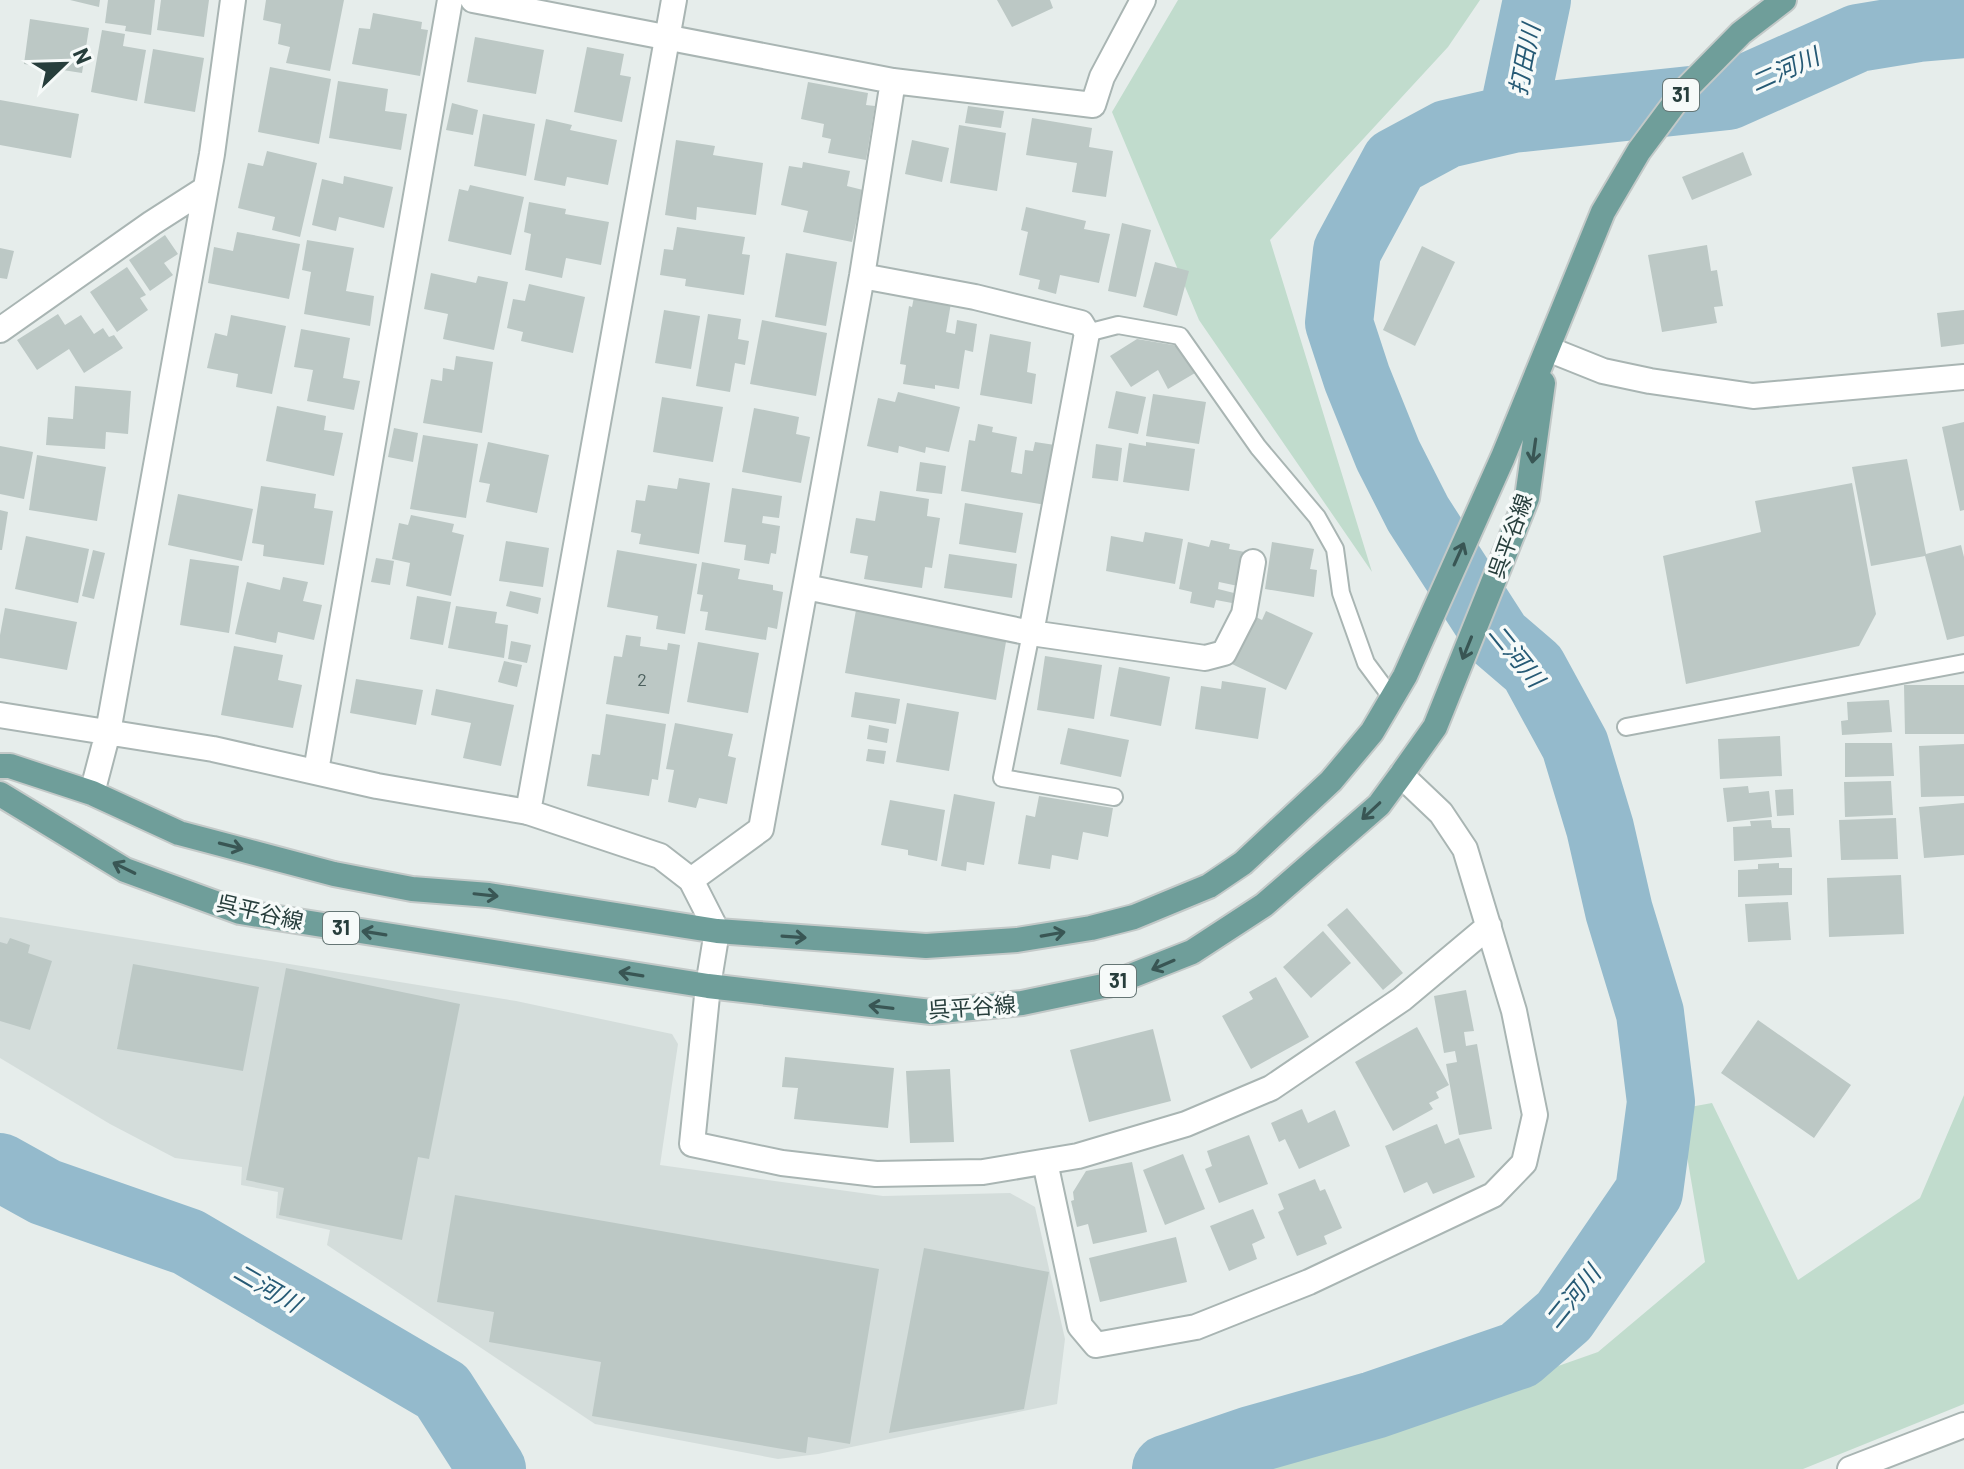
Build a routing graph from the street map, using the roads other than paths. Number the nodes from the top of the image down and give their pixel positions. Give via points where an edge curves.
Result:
1 (233, 0) edge
2 (450, 0) edge
3 (473, 0) edge
4 (674, 0) edge
5 (1143, 0) edge
6 (1784, 0) edge
7 (668, 38) junction
8 (893, 81) junction
9 (205, 189) junction
10 (862, 276) junction
11 (0, 330) edge
12 (1087, 333) junction
13 (1548, 349) junction
14 (1964, 377) edge
15 (1253, 562) dead end
16 (806, 587) junction
17 (1031, 633) junction
18 (1964, 663) edge
19 (1392, 698) junction
20 (0, 715) edge
21 (1626, 727) dead end
22 (108, 732) junction
23 (0, 766) edge
24 (316, 771) junction
25 (1401, 775) junction
26 (92, 793) junction
27 (0, 794) edge
28 (1114, 797) dead end
29 (528, 812) junction
30 (691, 880) junction
31 (1489, 926) junction
32 (717, 931) junction
33 (708, 986) junction
34 (1045, 1162) junction
35 (1964, 1425) edge
36 (1850, 1469) edge

1 - 9 street
2 - 24 street
3 - 7 street
4 - 7 street
5 - 8 street via 1093,105
6 - 13 main road, 呉平谷線 / 31 via 1741,33 1683,92 1639,151 1603,212
7 - 8 street
7 - 29 street
8 - 10 street
9 - 11 street
9 - 22 street
10 - 12 street via 1081,323
10 - 16 street
12 - 17 street
12 - 19 lane via 1118,325 1180,336 1258,447 1317,517 1335,549 1341,593 1366,663
13 - 14 street via 1603,371 1753,396
19 -> 13 main road, 呉平谷線 / 31
13 -> 25 main road, 呉平谷線 / 31 via 1527,498 1435,727
15 - 17 street via 1244,614 1224,653 1205,658
16 - 17 street
16 - 30 street via 761,829
17 - 28 lane via 1002,778
18 - 21 lane
32 -> 19 main road, 呉平谷線 / 31 via 926,946 1017,940 1134,917 1209,886 1243,863 1331,781 1372,732
20 - 22 street
22 - 24 street
22 - 26 street
23 - 26 main road, 呉平谷線 / 31
24 - 29 street
25 - 31 street via 1441,813 1462,844
25 -> 33 main road, 呉平谷線 / 31 via 1379,805 1264,905 1192,952 1108,985 1022,1003 931,1012
26 -> 32 main road, 呉平谷線 / 31 via 179,833 334,874
33 -> 27 main road, 呉平谷線 / 31 via 240,912 125,870
29 - 30 street via 660,856
30 - 32 street
31 - 34 street via 1402,999 1271,1088 1186,1124
31 - 34 street via 1514,1011 1535,1115 1524,1163 1493,1195 1309,1282 1196,1327 1096,1345 1080,1326
32 - 33 street
33 - 34 street via 692,1144 782,1163 876,1174 983,1172
35 - 36 street

